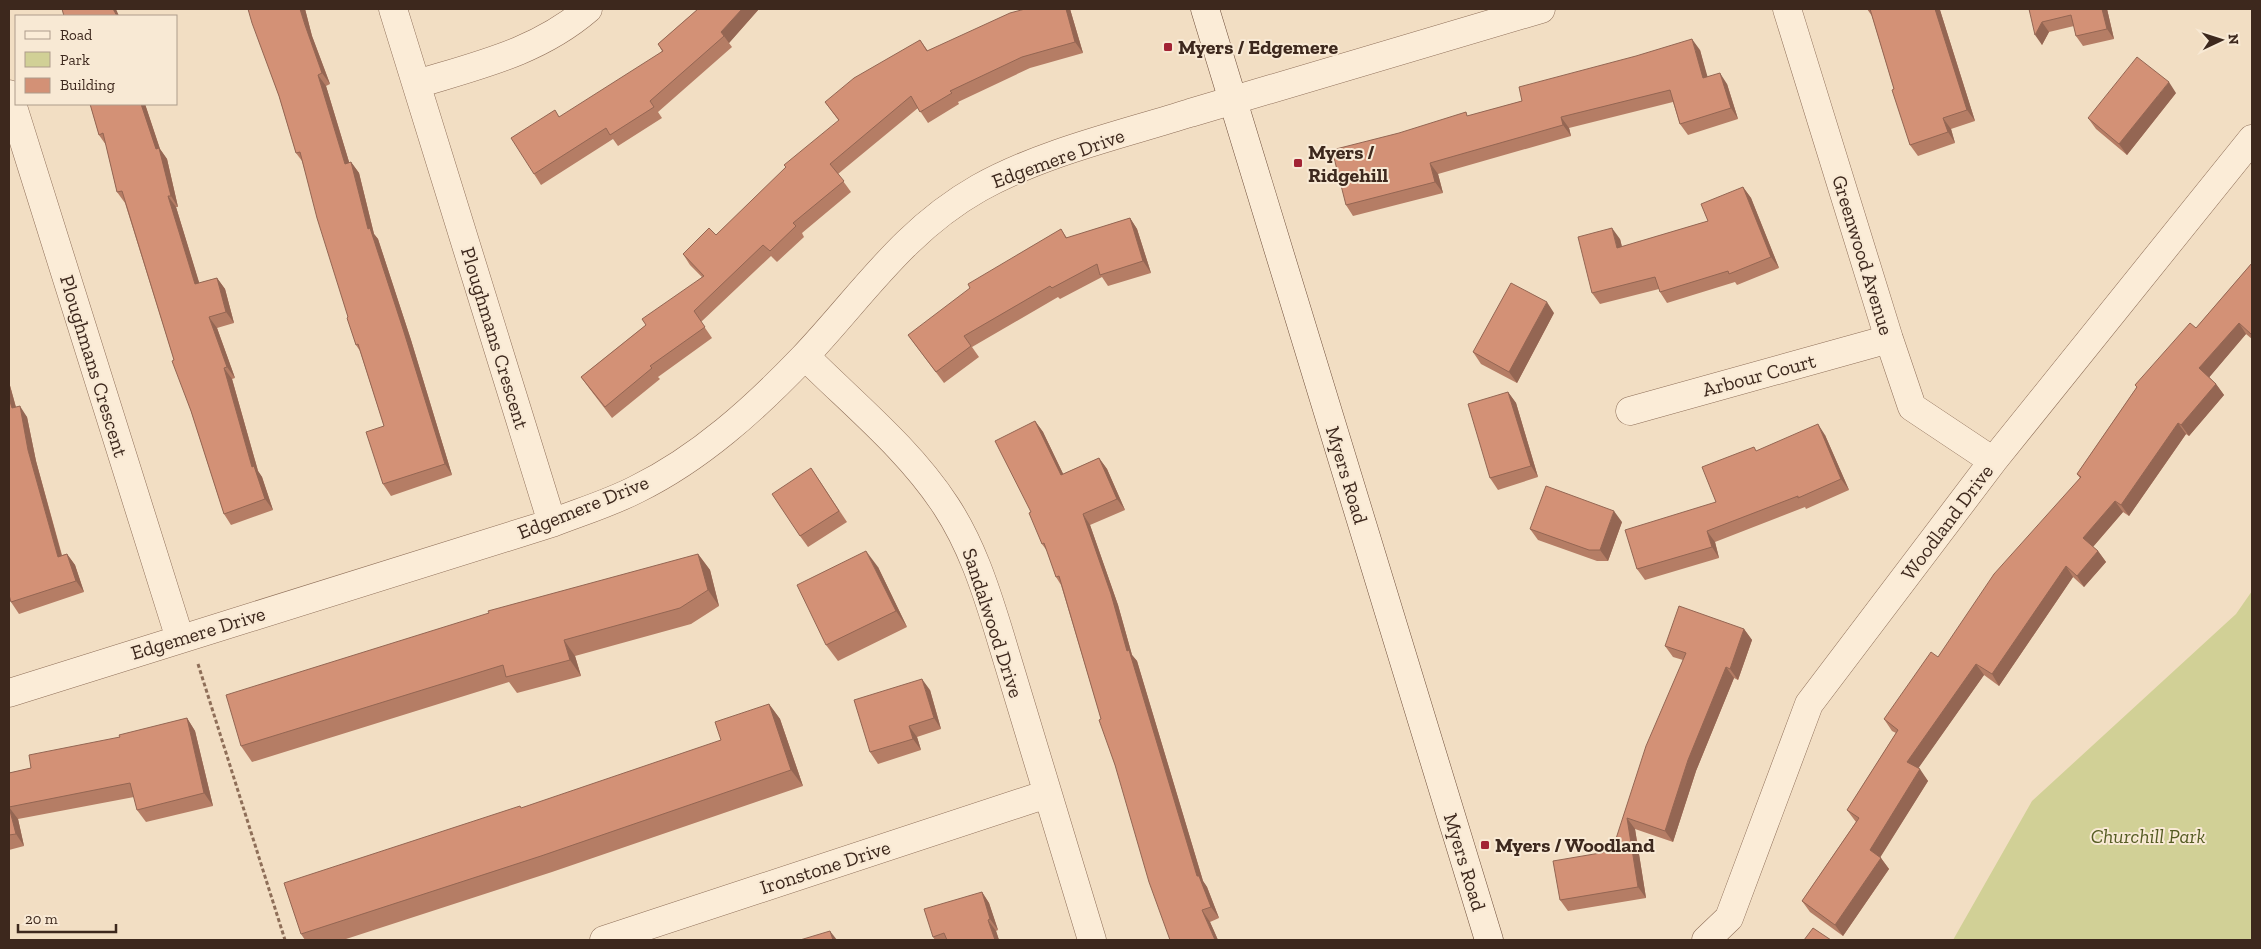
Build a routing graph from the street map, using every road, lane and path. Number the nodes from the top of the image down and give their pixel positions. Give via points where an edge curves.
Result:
1 (393, 9) edge
2 (588, 9) edge
3 (1205, 9) edge
4 (1541, 9) edge
5 (1787, 9) edge
6 (417, 84) junction
7 (9, 94) edge
8 (1232, 100) junction
9 (2252, 139) edge
10 (1888, 339) junction
11 (805, 356) junction
12 (1630, 411) dead end
13 (1993, 461) junction
14 (552, 523) junction
15 (180, 639) junction
16 (9, 693) edge
17 (1047, 794) junction
18 (286, 940) edge
19 (604, 940) edge
20 (1092, 940) edge
21 (1489, 940) edge
22 (1706, 940) edge

1 - 6 street, Ploughmans Crescent
2 - 6 street via 530,48
3 - 8 street, Myers Road
4 - 8 street, Edgemere Drive
5 - 10 street, Greenwood Avenue
6 - 14 street, Ploughmans Crescent
7 - 15 street, Ploughmans Crescent
8 - 11 street, Edgemere Drive via 1054,156 978,189 927,225 886,262
8 - 21 street, Myers Road
9 - 13 street, Woodland Drive
10 - 12 street, Arbour Court
10 - 13 street, Greenwood Avenue via 1912,407
11 - 14 street, Edgemere Drive via 761,400 687,460 636,490
11 - 17 street, Sandalwood Drive via 897,446 946,506 965,539 993,613
13 - 22 street, Woodland Drive via 1809,704 1729,918
14 - 15 street, Edgemere Drive
15 - 16 street, Edgemere Drive
15 - 18 path via 196,659
17 - 19 street, Ironstone Drive
17 - 20 street, Sandalwood Drive

